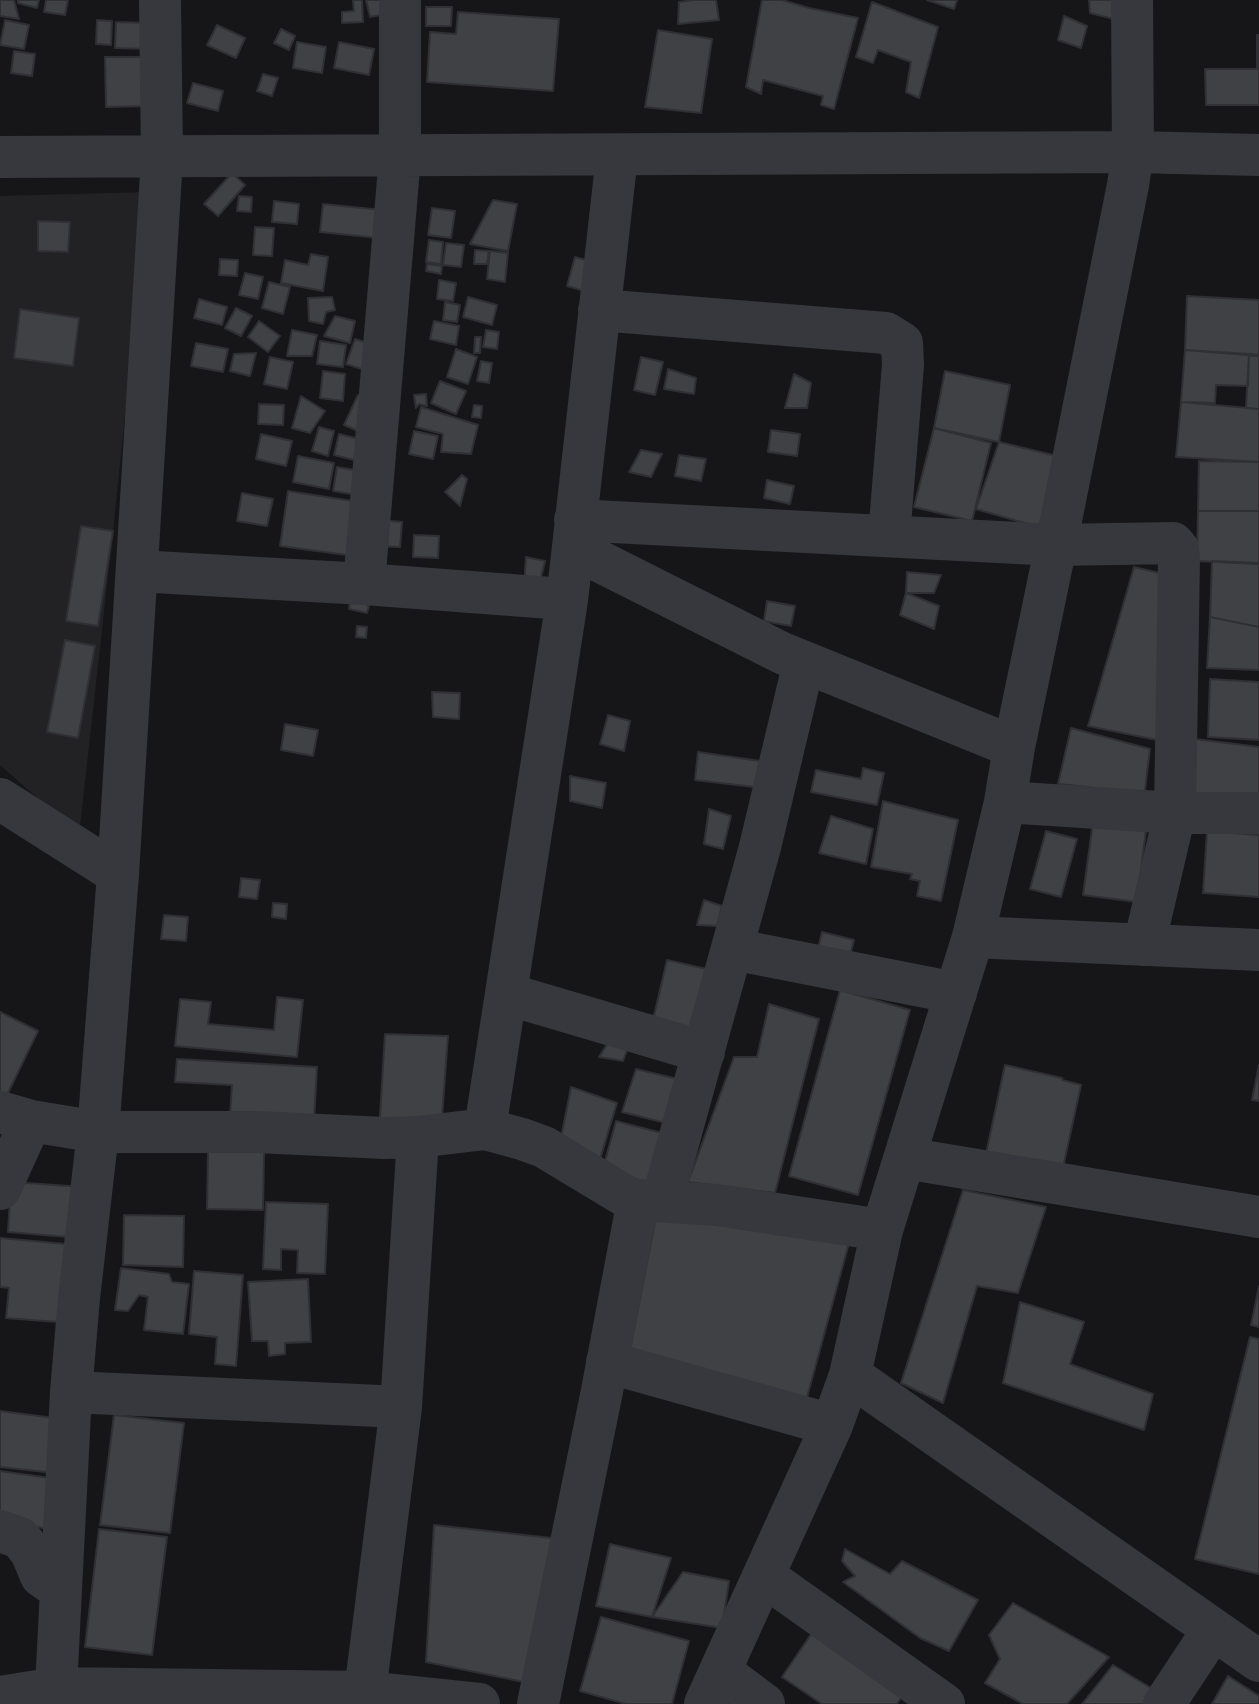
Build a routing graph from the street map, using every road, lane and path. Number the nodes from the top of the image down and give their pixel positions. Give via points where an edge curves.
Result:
1 (160, 0) edge
2 (400, 0) edge
3 (1132, 0) edge
4 (1133, 152) junction
5 (1259, 155) edge
6 (400, 156) junction
7 (617, 156) junction
8 (0, 157) edge
9 (162, 158) junction
10 (599, 310) junction
11 (574, 534) junction
12 (889, 536) junction
13 (1056, 545) junction
14 (137, 571) junction
15 (364, 584) junction
16 (567, 600) junction
17 (804, 662) junction
18 (1014, 747) junction
19 (0, 799) edge
20 (1005, 802) junction
21 (1175, 813) junction
22 (1259, 813) edge
23 (118, 874) junction
24 (973, 937) junction
25 (1144, 945) junction
26 (732, 949) junction
27 (1259, 950) edge
28 (956, 993) junction
29 (507, 994) junction
30 (704, 1052) junction
31 (16, 1117) edge
32 (485, 1129) junction
33 (98, 1132) junction
34 (418, 1137) junction
35 (905, 1158) junction
36 (0, 1189) edge
37 (650, 1200) junction
38 (1259, 1217) edge
39 (882, 1230) junction
40 (607, 1362) junction
41 (850, 1375) junction
42 (71, 1392) junction
43 (401, 1407) junction
44 (832, 1425) junction
45 (0, 1531) edge
46 (764, 1576) junction
47 (61, 1590) junction
48 (1213, 1630) junction
49 (1257, 1648) edge
50 (713, 1687) edge
51 (365, 1692) junction
52 (54, 1696) edge
53 (0, 1697) edge
54 (931, 1700) edge
55 (479, 1704) edge
56 (538, 1704) edge
57 (764, 1704) edge
58 (1164, 1704) edge

1 - 9 street
2 - 6 street
3 - 4 street
4 - 5 street
4 - 7 street
4 - 13 street
6 - 7 street
6 - 9 street
6 - 15 street
7 - 10 street
8 - 9 street
9 - 14 street
10 - 11 street
10 - 12 street via 886,333 902,343
11 - 12 street
11 - 16 street
11 - 17 street
12 - 13 street
13 - 18 street
13 - 21 street via 1173,543 1178,549
14 - 15 street
14 - 23 street
15 - 16 street
16 - 29 street
17 - 18 street
17 - 26 street
18 - 20 street
19 - 23 street
20 - 21 street
20 - 24 street
21 - 22 street
21 - 25 street
23 - 33 street
24 - 25 street
24 - 28 street
25 - 27 street
26 - 28 street
26 - 30 street
28 - 35 street
29 - 30 street
29 - 32 street
30 - 37 street
31 - 33 street
31 - 36 street
32 - 34 street
32 - 37 street via 544,1147 627,1197
33 - 34 street
33 - 42 street
34 - 43 street
35 - 38 street
35 - 39 street
37 - 39 street
37 - 40 street
39 - 41 street
40 - 44 street
40 - 56 street
41 - 44 street
41 - 48 street
42 - 43 street
42 - 47 street
43 - 51 street
44 - 46 street
45 - 47 street via 20,1538 41,1576
46 - 50 street
46 - 54 street
47 - 52 street
48 - 49 street
48 - 58 street
50 - 57 street
51 - 52 street
51 - 55 street
52 - 53 street

